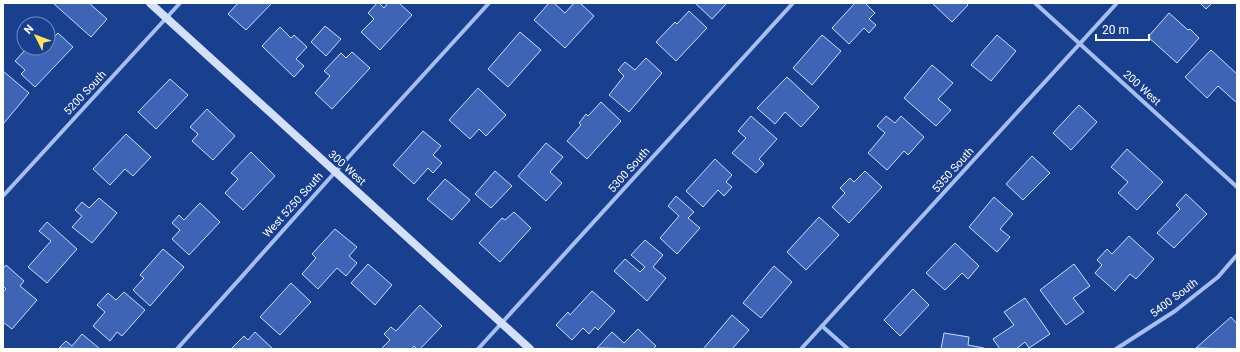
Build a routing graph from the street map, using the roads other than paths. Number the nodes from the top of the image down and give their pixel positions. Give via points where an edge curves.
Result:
1 (150, 3) edge
2 (180, 3) edge
3 (489, 3) edge
4 (793, 3) edge
5 (1035, 3) edge
6 (1117, 3) edge
7 (166, 18) junction
8 (1080, 44) junction
9 (335, 171) junction
10 (1237, 187) edge
11 (3, 196) edge
12 (1237, 255) edge
13 (502, 324) junction
14 (822, 326) junction
15 (177, 349) edge
16 (478, 349) edge
17 (530, 349) edge
18 (801, 349) edge
19 (848, 349) edge
20 (1116, 349) edge

1 - 7 main road, 300 West
2 - 7 street, 5200 South
3 - 9 street, West 5250 South
4 - 13 street, 5300 South
5 - 8 street, 200 West
6 - 8 street, 5350 South
7 - 9 main road, 300 West
7 - 11 street, 5200 South
8 - 10 street, 200 West
8 - 14 street, 5350 South
9 - 13 main road, 300 West
9 - 15 street, West 5250 South
12 - 20 street, 5400 South via 1218,277 1175,311
13 - 16 street, 5300 South
13 - 17 main road, 300 West
14 - 18 street, 5350 South
14 - 19 street

